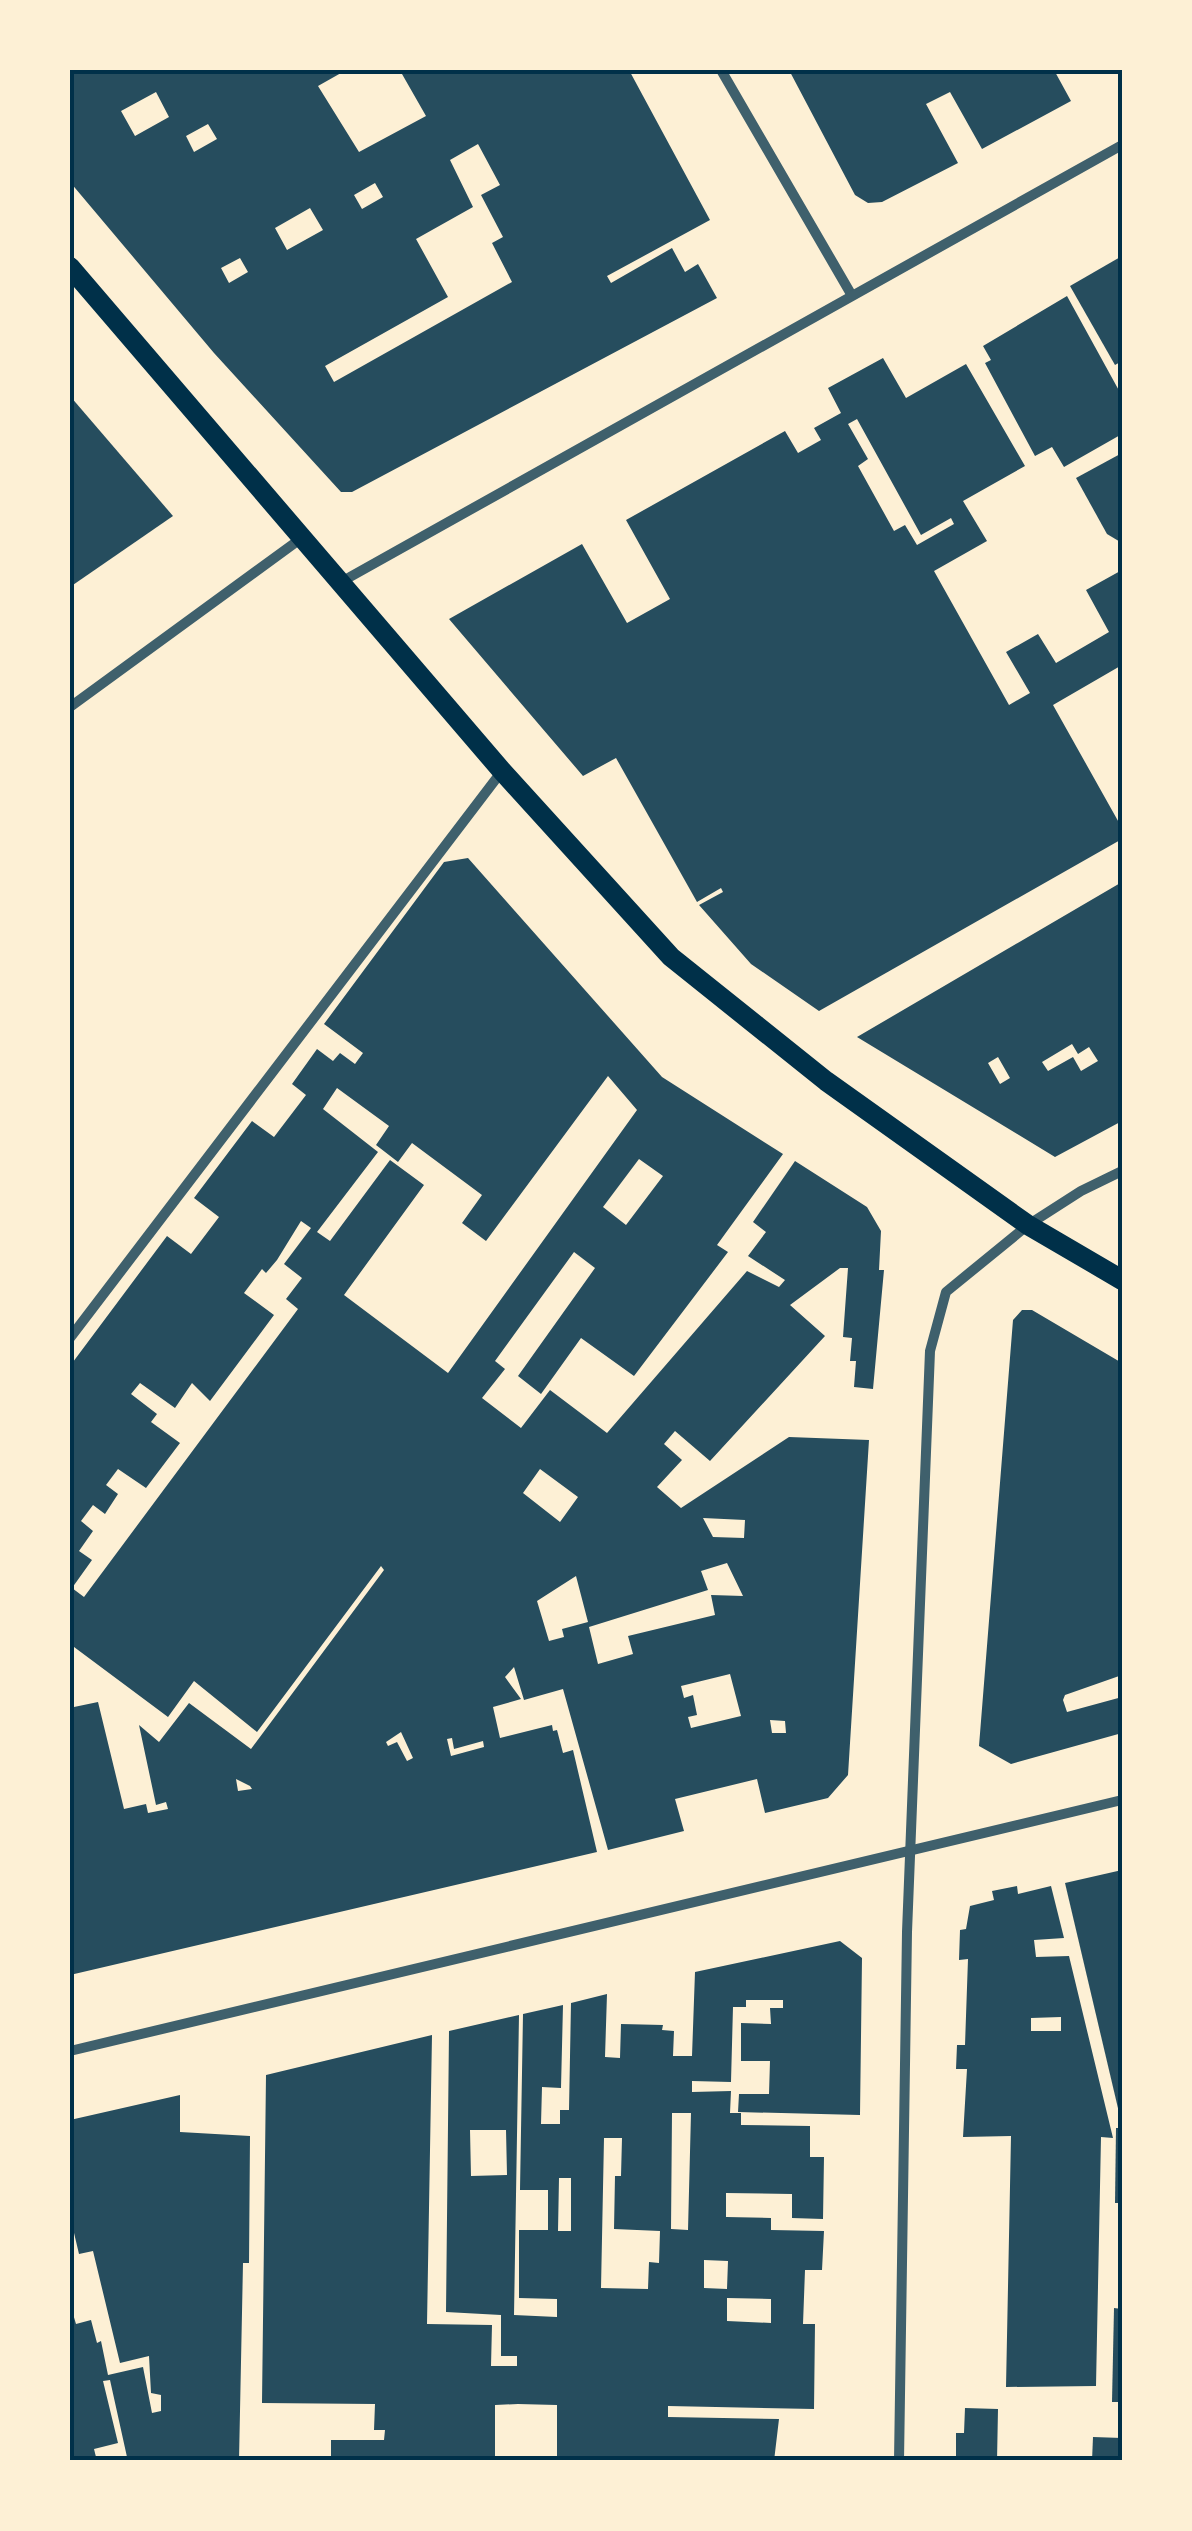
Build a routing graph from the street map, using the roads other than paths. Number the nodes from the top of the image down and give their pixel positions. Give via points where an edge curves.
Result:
1 (721, 70) edge
2 (1122, 144) edge
3 (70, 267) edge
4 (851, 294) junction
5 (303, 537) junction
6 (340, 582) junction
7 (70, 708) edge
8 (502, 771) junction
9 (1122, 1171) edge
10 (1028, 1225) junction
11 (1122, 1280) edge
12 (70, 1338) edge
13 (1122, 1800) edge
14 (910, 1849) junction
15 (70, 2050) edge
16 (900, 2461) edge

1 - 4 street
2 - 4 street
3 - 5 main road
4 - 6 street
5 - 6 main road
5 - 7 street
6 - 8 main road
8 - 10 main road via 671,957 826,1081
8 - 12 street
9 - 10 street
10 - 11 main road
10 - 14 street via 946,1292 930,1352
13 - 14 street
14 - 15 street
14 - 16 street

